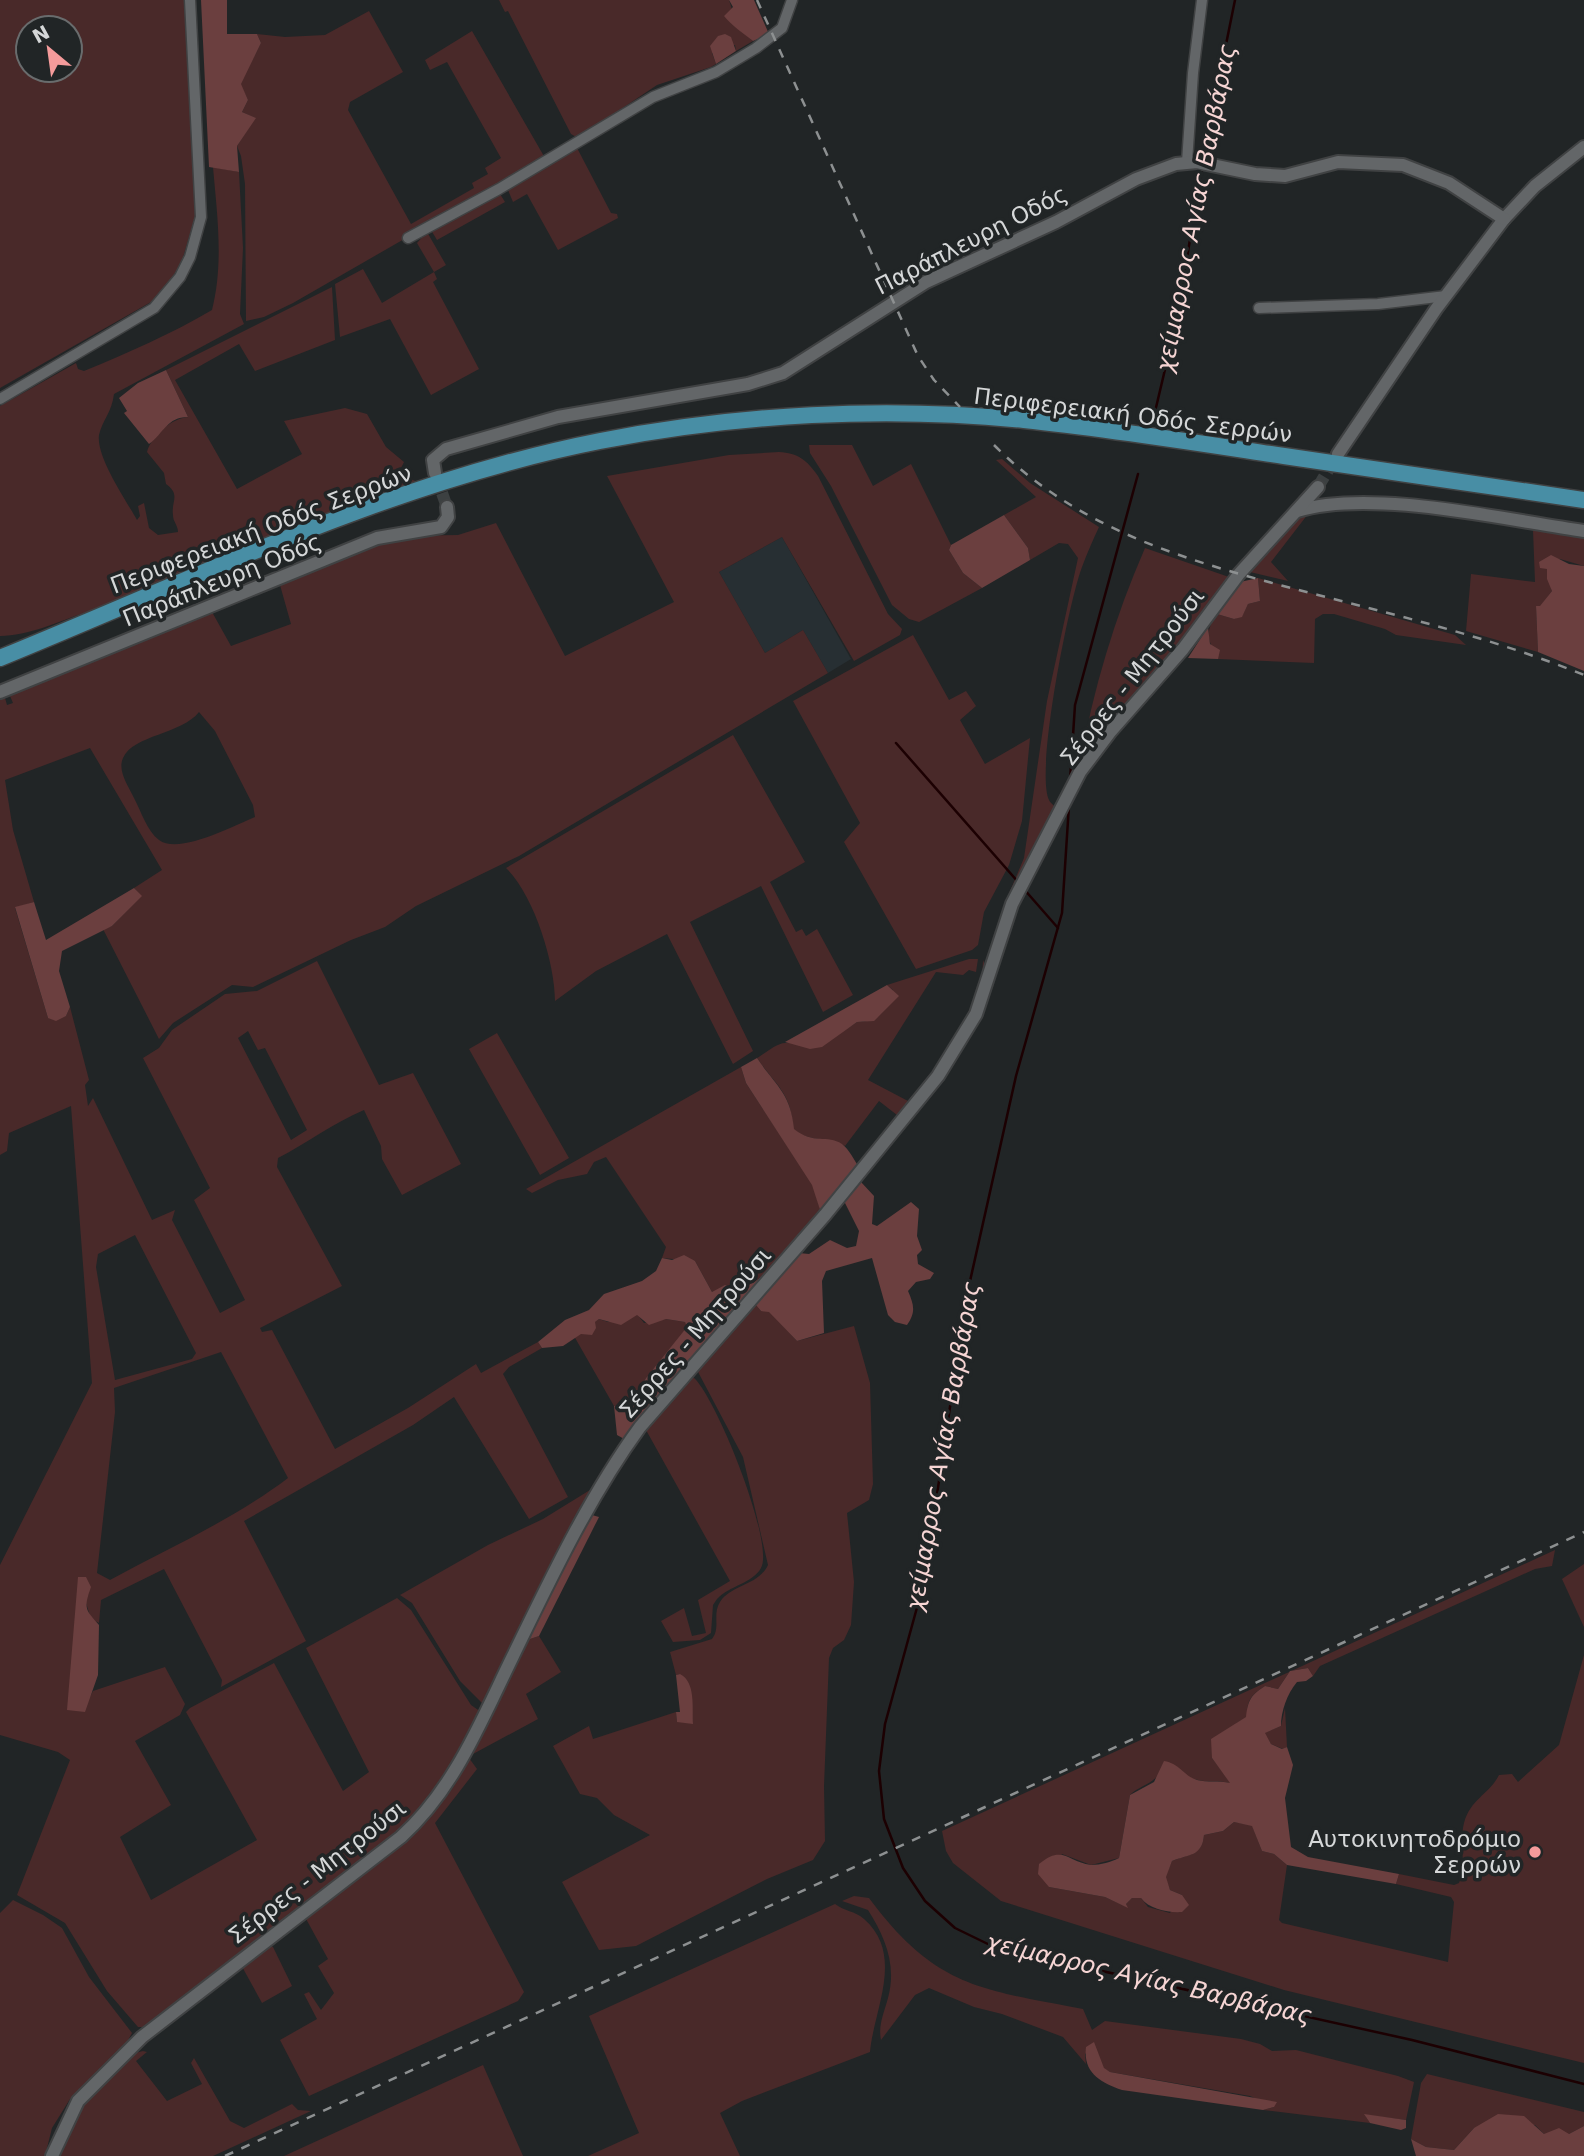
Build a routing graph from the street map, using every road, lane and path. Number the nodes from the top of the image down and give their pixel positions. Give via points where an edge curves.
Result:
1 (190, 0) edge
2 (792, 0) edge
3 (1202, 0) edge
4 (1584, 148) edge
5 (1192, 162) junction
6 (1504, 219) junction
7 (408, 238) dead end
8 (1446, 296) junction
9 (1259, 308) dead end
10 (0, 399) edge
11 (1338, 454) tunnel mouth
12 (435, 473) dead end
13 (1318, 486) tunnel mouth
14 (1584, 500) edge
15 (447, 507) dead end
16 (1297, 511) junction
17 (1584, 531) edge
18 (0, 643) edge
19 (37, 643) junction
20 (0, 658) edge
21 (0, 692) edge
22 (52, 2156) edge

1 - 10 street via 201,217 190,257 180,277 153,308
2 - 7 street via 782,28 756,48 716,72 653,97
3 - 5 street via 1196,38
4 - 6 street via 1535,186
5 - 6 street, Παράπλευρη Οδός via 1285,176 1347,161 1403,165 1449,183
5 - 12 street, Παράπλευρη Οδός via 1142,176 926,282 783,373 748,384 558,416 446,449 433,460
6 - 8 street
8 - 9 street via 1378,304
8 - 11 street
13 - 16 street, Σέρρες - Μητρούσι
14 - 19 main road, Περιφερειακή Οδός Σερρών via 1024,420 907,414 713,425 519,460 402,496
15 - 21 street, Παράπλευρη Οδός via 442,527 377,538
16 - 17 street via 1347,503 1388,505
16 - 22 street, Σέρρες - Μητρούσι via 1239,575 1080,772 1012,904 983,996 963,1039 912,1110 618,1456 466,1752 434,1805 401,1837 142,2037 78,2101
18 - 19 main road
19 - 20 main road, Περιφερειακή Οδός Σερρών

